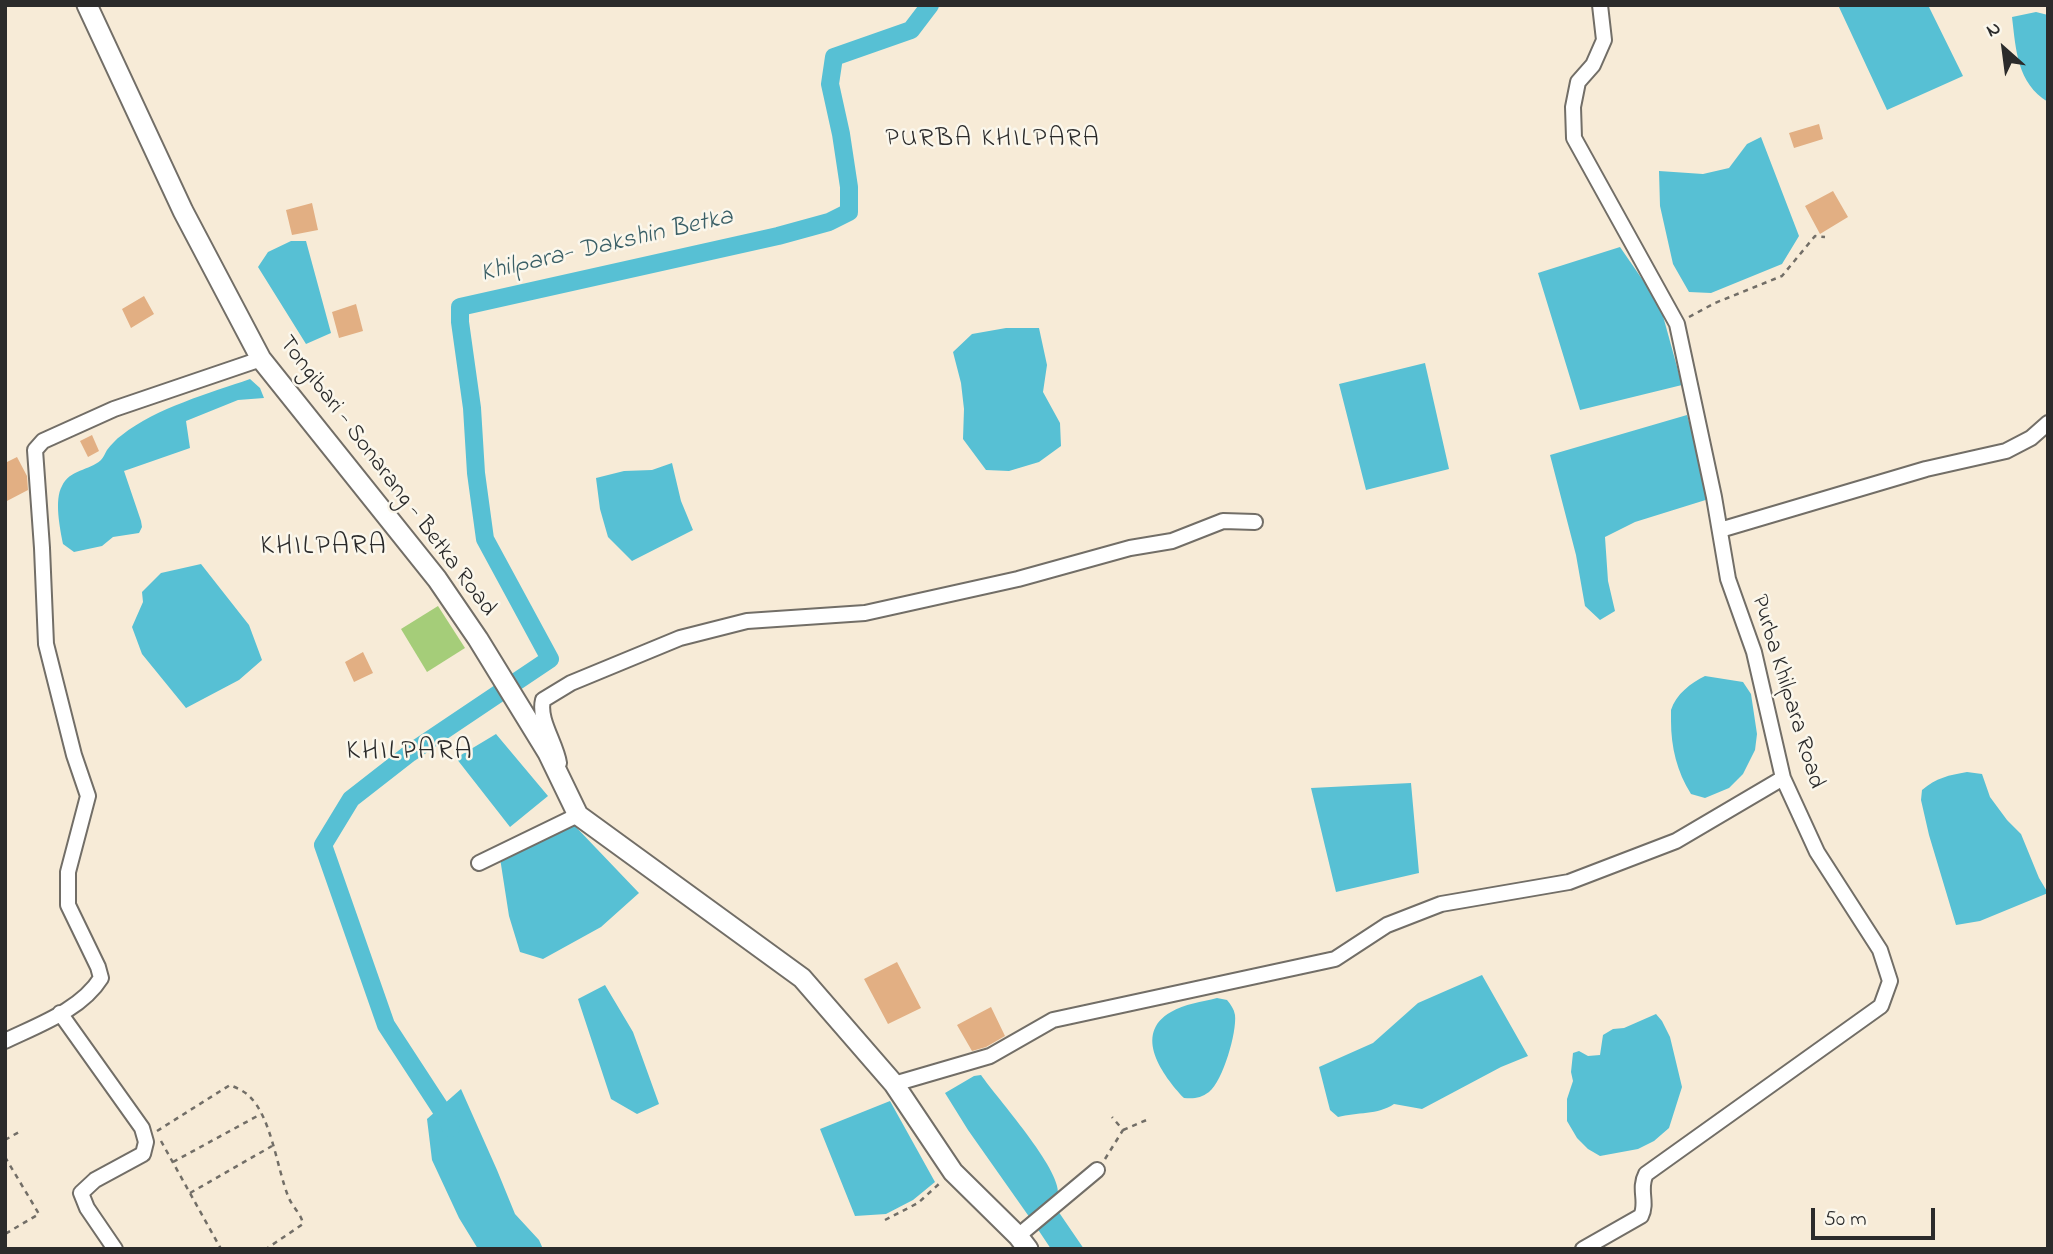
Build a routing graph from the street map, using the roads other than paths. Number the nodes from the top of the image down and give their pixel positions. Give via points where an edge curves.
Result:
1 (87, 5) edge
2 (1600, 5) edge
3 (261, 359) junction
4 (2048, 423) edge
5 (1255, 522) dead end
6 (1720, 530) junction
7 (558, 775) junction
8 (1783, 778) junction
9 (578, 815) junction
10 (479, 863) dead end
11 (61, 1013) junction
12 (5, 1041) edge
13 (894, 1084) junction
14 (1097, 1170) road end
15 (1023, 1242) edge
16 (115, 1249) edge
17 (1583, 1249) edge

1 - 3 street, Tongibari - Sonarang - Betka Road via 183,211
2 - 6 street, Purba Khilpara Road via 1604,40 1593,65 1578,82 1574,138 1677,324
3 - 7 street, Tongibari - Sonarang - Betka Road via 437,579 501,676
3 - 11 street via 114,410 43,441 35,450 46,644 88,796 68,872 68,905 101,978 78,1003
4 - 6 street via 2006,452 1926,469
5 - 7 street via 1223,521 1172,541 865,613 747,621 680,638 571,683 543,700 541,710 558,757
6 - 8 street, Purba Khilpara Road via 1728,579 1754,652
7 - 9 street
8 - 13 street via 1676,841 1569,882 1441,904 1387,925 1335,959 1053,1020 990,1056
8 - 17 street, Purba Khilpara Road via 1817,852 1880,950 1890,981 1881,1006 1646,1174 1641,1216
9 - 10 street
9 - 13 street via 802,978
11 - 12 street
11 - 16 street via 142,1128 146,1142 143,1154 95,1180 81,1193
13 - 15 street via 953,1172
14 - 15 street

